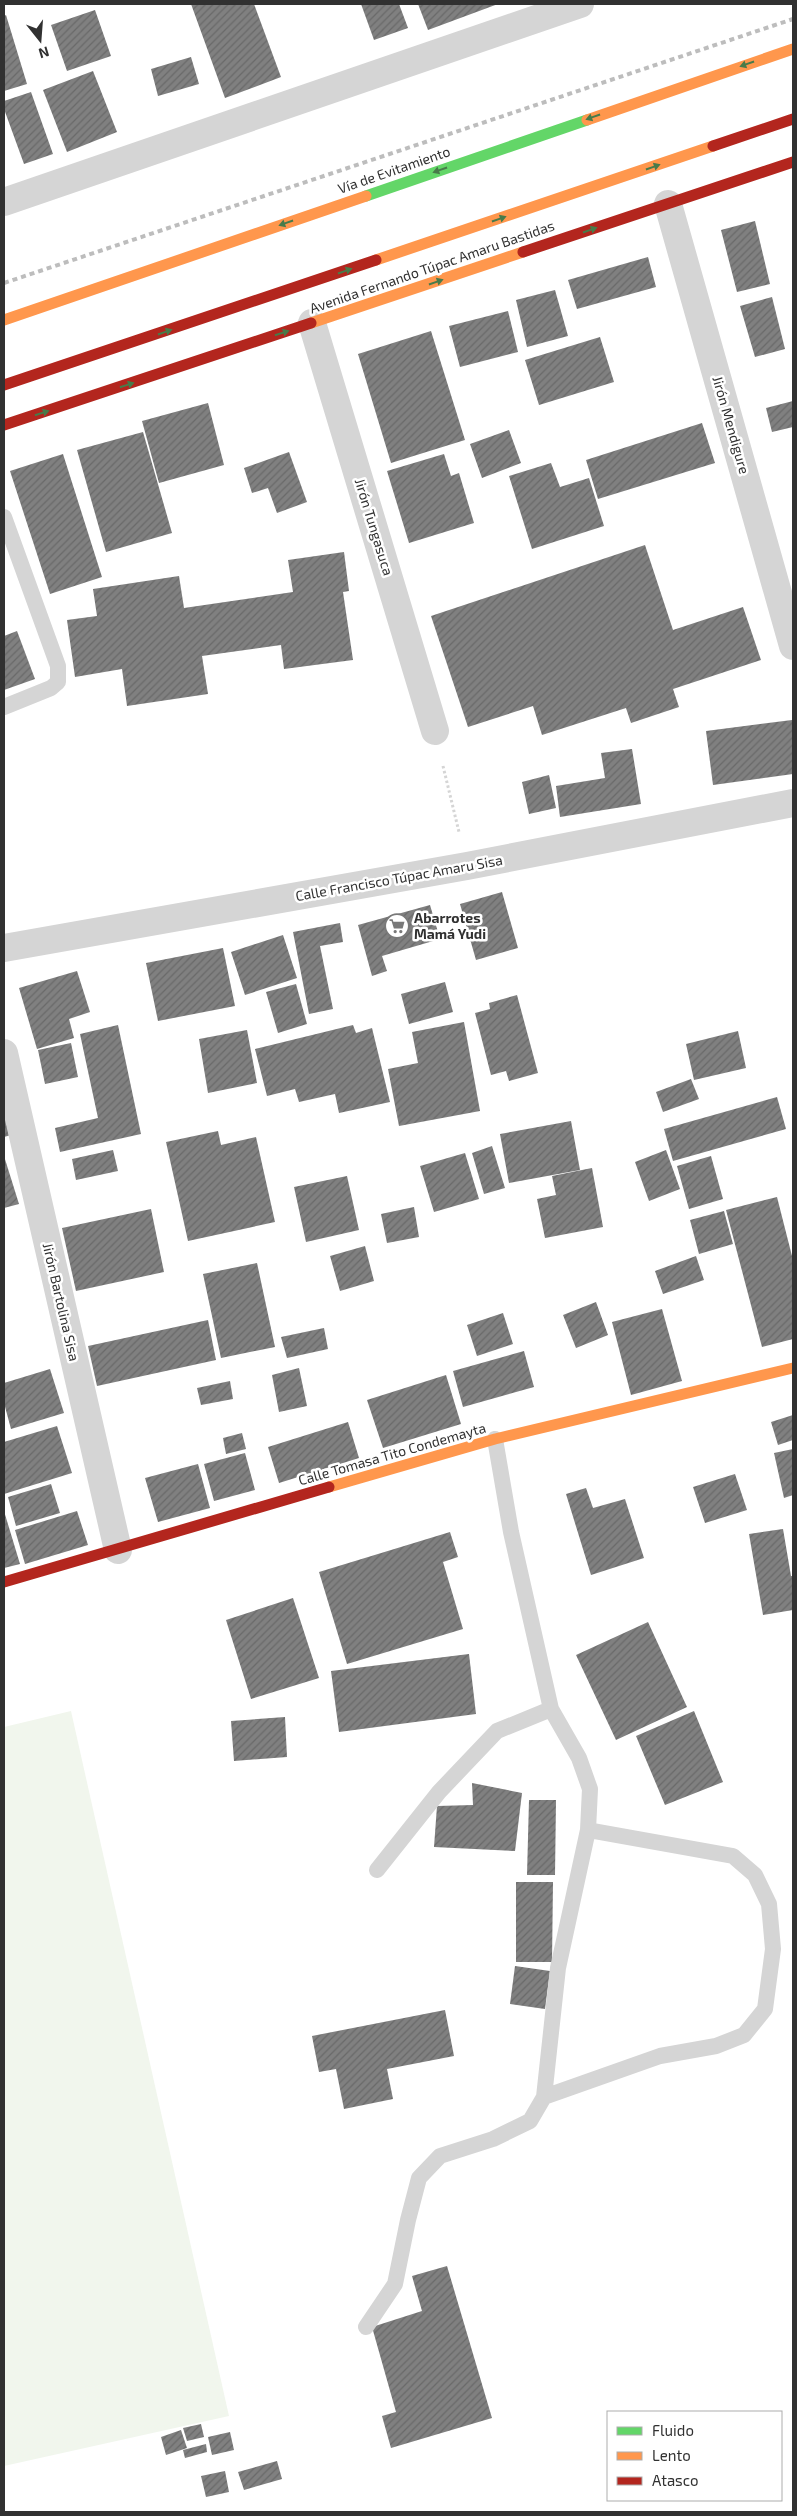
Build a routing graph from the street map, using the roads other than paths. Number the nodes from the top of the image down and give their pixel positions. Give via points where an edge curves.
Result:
1 (580, 4) edge
2 (793, 49) edge
3 (793, 119) edge
4 (793, 162) edge
5 (4, 202) edge
6 (668, 204) junction
7 (4, 320) edge
8 (312, 323) junction
9 (4, 386) edge
10 (4, 425) edge
11 (4, 518) edge
12 (793, 646) edge
13 (4, 707) edge
14 (435, 731) road end
15 (793, 802) edge
16 (4, 948) edge
17 (4, 1053) edge
18 (793, 1368) edge
19 (495, 1439) junction
20 (118, 1550) junction
21 (4, 1582) edge
22 (552, 1709) junction
23 (588, 1830) junction
24 (377, 1870) dead end
25 (544, 2097) junction
26 (366, 2327) dead end

1 - 5 street
2 -> 7 main road, Vía de Evitamiento
9 -> 3 main road
4 - 6 main road, Avenida Fernando Túpac Amaru Bastidas
8 -> 6 main road, Avenida Fernando Túpac Amaru Bastidas
6 - 12 street, Jirón Mendigure
10 -> 8 main road, Avenida Fernando Túpac Amaru Bastidas
8 - 14 street, Jirón Tungasuca
11 - 13 lane via 58,666 58,682
15 - 16 street, Calle Francisco Túpac Amaru Sisa via 467,866
17 - 20 street, Jirón Bartolina Sisa
18 - 19 main road, Calle Tomasa Tito Condemayta
19 - 20 main road, Calle Tomasa Tito Condemayta
19 - 22 lane via 511,1532
20 - 21 main road, Calle Tomasa Tito Condemayta
22 - 23 lane via 579,1758 590,1789
22 - 24 lane via 497,1731 440,1792
23 - 25 lane via 558,1968
23 - 25 lane via 733,1856 755,1875 769,1904 772,1949 765,2009 744,2035 716,2046 660,2056
25 - 26 lane via 530,2121 493,2139 440,2156 419,2178 395,2284

